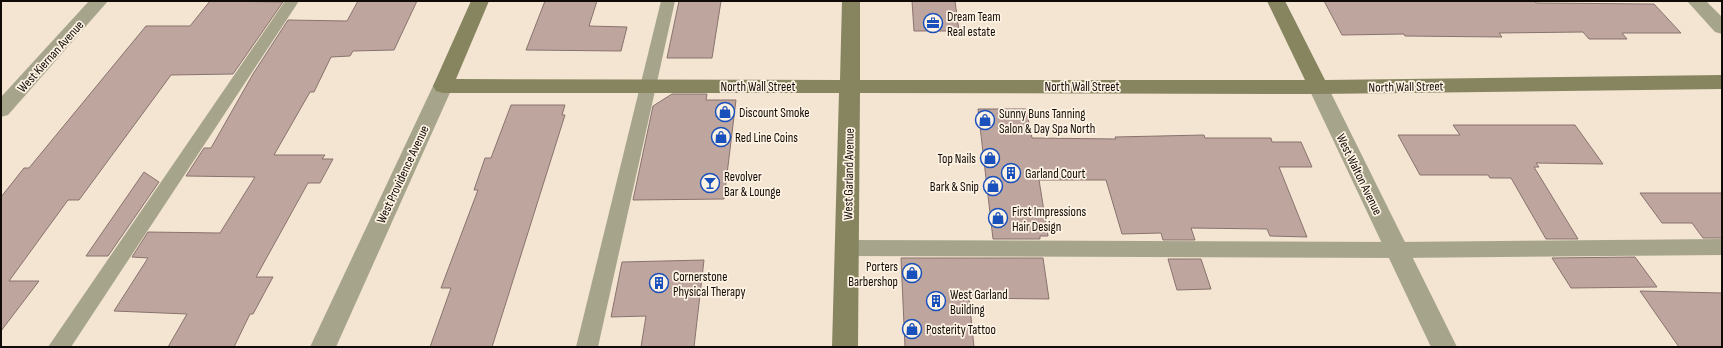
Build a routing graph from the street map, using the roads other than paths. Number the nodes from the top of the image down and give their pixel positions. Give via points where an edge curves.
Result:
1 (99, 1) edge
2 (292, 1) edge
3 (480, 1) edge
4 (668, 1) edge
5 (851, 1) edge
6 (1276, 1) edge
7 (1696, 1) edge
8 (1722, 28) edge
9 (1722, 82) edge
10 (443, 86) junction
11 (649, 86) junction
12 (850, 86) junction
13 (1318, 87) junction
14 (1, 110) edge
15 (1722, 247) edge
16 (847, 248) junction
17 (1397, 250) junction
18 (59, 347) edge
19 (323, 347) edge
20 (587, 347) edge
21 (845, 347) edge
22 (1444, 347) edge

1 - 14 street, West Kiernan Avenue
2 - 18 lane
3 - 10 street, West Providence Avenue
4 - 11 lane
5 - 12 street, West Garland Avenue
6 - 13 street, West Walton Avenue
7 - 8 street
9 - 13 street, North Wall Street
10 - 11 street, North Wall Street
10 - 19 street, West Providence Avenue
11 - 12 street, North Wall Street
11 - 20 lane
12 - 13 street, North Wall Street
12 - 16 street, West Garland Avenue
13 - 17 street, West Walton Avenue
15 - 17 lane
16 - 17 lane
16 - 21 street, West Garland Avenue
17 - 22 street, West Walton Avenue

